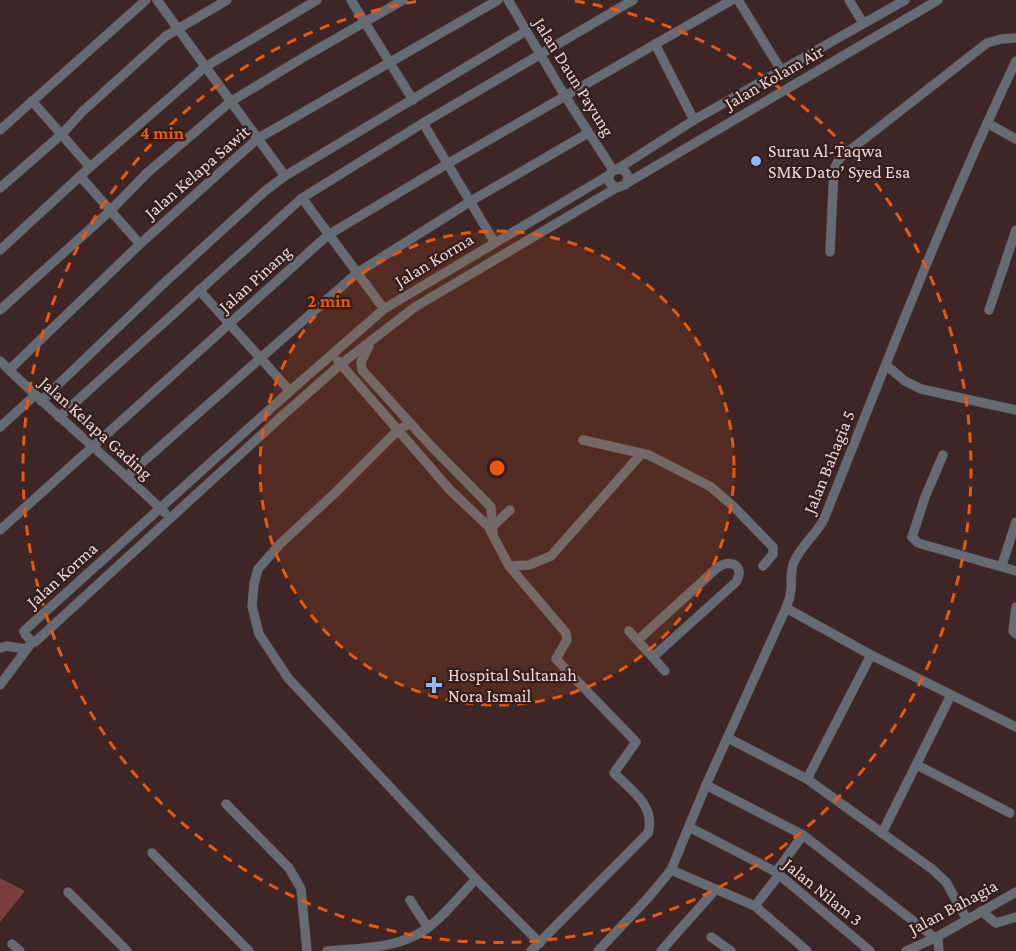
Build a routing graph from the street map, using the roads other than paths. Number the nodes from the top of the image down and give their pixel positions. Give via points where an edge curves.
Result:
1 (146, 0) edge
2 (157, 0) edge
3 (227, 0) edge
4 (351, 0) edge
5 (403, 0) edge
6 (498, 0) edge
7 (508, 0) edge
8 (633, 0) edge
9 (732, 0) edge
10 (738, 0) edge
11 (849, 0) edge
12 (905, 0) edge
13 (938, 0) edge
14 (311, 1) edge
15 (365, 22) junction
16 (863, 23) junction
17 (177, 29) junction
18 (526, 31) junction
19 (1016, 38) edge
20 (655, 44) junction
21 (540, 54) junction
22 (1016, 61) edge
23 (390, 63) junction
24 (205, 67) junction
25 (781, 70) junction
26 (565, 96) junction
27 (413, 100) junction
28 (32, 101) junction
29 (230, 102) junction
30 (694, 120) junction
31 (423, 123) junction
32 (987, 123) junction
33 (0, 130) edge
34 (588, 133) junction
35 (62, 134) junction
36 (257, 139) junction
37 (1016, 139) edge
38 (447, 164) junction
39 (90, 167) junction
40 (613, 171) junction
41 (80, 176) junction
42 (285, 176) junction
43 (627, 183) junction
44 (0, 188) edge
45 (616, 188) junction
46 (302, 198) junction
47 (471, 201) junction
48 (110, 211) junction
49 (1016, 230) edge
50 (328, 235) junction
51 (495, 243) junction
52 (140, 244) junction
53 (0, 250) edge
54 (830, 252) dead end
55 (1011, 257) edge
56 (357, 273) junction
57 (199, 290) junction
58 (384, 309) junction
59 (0, 310) edge
60 (989, 310) dead end
61 (230, 325) junction
62 (372, 341) junction
63 (333, 355) junction
64 (260, 357) junction
65 (0, 361) edge
66 (341, 364) junction
67 (886, 365) junction
68 (9, 370) junction
69 (290, 391) junction
70 (38, 398) junction
71 (1016, 410) edge
72 (59, 417) junction
73 (410, 423) junction
74 (0, 427) edge
75 (397, 431) junction
76 (583, 440) dead end
77 (426, 441) junction
78 (92, 446) junction
79 (414, 450) junction
80 (642, 453) junction
81 (943, 455) dead end
82 (127, 476) junction
83 (161, 509) junction
84 (510, 510) dead end
85 (171, 518) junction
86 (1016, 522) edge
87 (0, 530) edge
88 (491, 530) junction
89 (1002, 565) junction
90 (508, 566) junction
91 (763, 566) dead end
92 (1016, 571) edge
93 (1016, 607) edge
94 (786, 608) junction
95 (629, 631) dead end
96 (1016, 634) edge
97 (638, 640) junction
98 (29, 645) junction
99 (0, 648) edge
100 (871, 655) junction
101 (653, 657) junction
102 (665, 671) dead end
103 (0, 685) edge
104 (951, 695) junction
105 (1016, 727) edge
106 (728, 738) junction
107 (917, 765) junction
108 (807, 779) junction
109 (706, 785) junction
110 (226, 804) dead end
111 (1010, 813) dead end
112 (689, 827) junction
113 (882, 833) junction
114 (803, 835) junction
115 (153, 853) dead end
116 (670, 870) junction
117 (777, 874) junction
118 (476, 879) junction
119 (715, 890) junction
120 (68, 892) dead end
121 (1016, 892) edge
122 (410, 900) dead end
123 (754, 906) junction
124 (981, 911) junction
125 (1016, 917) edge
126 (966, 918) junction
127 (428, 928) junction
128 (711, 937) dead end
129 (935, 938) junction
130 (540, 943) junction
131 (12, 944) dead end
132 (20, 951) edge
133 (127, 951) edge
134 (249, 951) edge
135 (307, 951) edge
136 (327, 951) edge
137 (531, 951) edge
138 (598, 951) edge
139 (661, 951) edge
140 (731, 951) edge
141 (807, 951) edge
142 (870, 951) edge
143 (906, 951) edge
144 (939, 951) edge

1 - 28 street
2 - 17 street
3 - 17 street
4 - 15 street
5 - 15 street
6 - 23 street, Jalan Kelapa Sawit
7 - 18 street, Jalan Daun Payung
8 - 21 street
9 - 20 street, Jalan Pinang
10 - 25 street
11 - 16 street
12 - 16 street, Jalan Kolam Air
13 - 43 street, Jalan Kolam Air
14 - 24 street
15 - 23 street
15 - 29 street
16 - 25 street, Jalan Kolam Air
17 - 24 street
17 - 35 street via 90,104
18 - 21 street, Jalan Daun Payung
18 - 27 street
19 - 54 street via 987,43 840,159 834,169
20 - 26 street, Jalan Pinang
20 - 30 street
21 - 26 street, Jalan Daun Payung
21 - 31 street
22 - 32 street, Jalan Bahagia 5
23 - 27 street
23 - 36 street, Jalan Kelapa Sawit
24 - 29 street
24 - 39 street
25 - 30 street, Jalan Kolam Air
26 - 34 street, Jalan Daun Payung
26 - 38 street, Jalan Pinang
27 - 42 street
28 - 33 street
28 - 35 street
29 - 36 street
29 - 48 street via 147,173
30 - 40 street, Jalan Kolam Air
31 - 38 street
31 - 46 street
32 - 37 street
32 - 67 street, Jalan Bahagia 5
34 - 40 street, Jalan Daun Payung
34 - 47 street
35 - 39 street
35 - 44 street
36 - 42 street
36 - 52 street, Jalan Kelapa Sawit
38 - 47 street
38 - 50 street, Jalan Pinang
39 - 41 street
40 - 43 street via 627,174
40 - 45 street via 609,182
40 - 51 street, Jalan Korma
41 - 48 street
41 - 53 street
42 - 70 street
43 - 45 street
45 - 62 street, Jalan Korma via 415,307
46 - 50 street
46 - 57 street
47 - 51 street
47 - 56 street
48 - 52 street
48 - 59 street
49 - 55 street
50 - 56 street
50 - 61 street, Jalan Pinang
51 - 58 street, Jalan Korma
52 - 68 street, Jalan Kelapa Sawit
55 - 60 street
56 - 58 street
56 - 64 street
57 - 61 street
57 - 72 street
58 - 63 street, Jalan Korma
61 - 64 street
61 - 78 street, Jalan Pinang
62 - 66 street, Jalan Korma
62 - 73 street via 361,362 362,370
63 - 66 street
63 - 69 street, Jalan Korma
64 - 69 street
64 - 82 street
65 - 68 street, Jalan Kelapa Gading
66 - 75 street
66 - 85 street, Jalan Korma
67 - 71 street via 921,389
67 - 94 street, Jalan Bahagia 5 via 824,519 794,562
68 - 70 street, Jalan Kelapa Gading
69 - 83 street, Jalan Korma
70 - 72 street, Jalan Kelapa Gading
70 - 74 street
72 - 78 street, Jalan Kelapa Gading
73 - 75 street
73 - 77 street
75 - 79 street
75 - 118 street via 267,557 258,569 252,606 259,634 288,678
76 - 80 street
77 - 79 street
77 - 88 street via 490,507
78 - 82 street, Jalan Kelapa Gading
78 - 87 street, Jalan Pinang
79 - 88 street
80 - 90 street via 551,556 529,565
80 - 91 street via 711,488 734,506 773,547 773,554
81 - 89 street via 912,537 918,543
82 - 83 street, Jalan Kelapa Gading
83 - 85 street, Jalan Kelapa Gading
83 - 98 street, Jalan Korma via 24,630
84 - 88 street
85 - 98 street, Jalan Korma
86 - 89 street
88 - 90 street
89 - 92 street
90 - 130 street via 566,633 567,640 556,658 636,742 614,773 645,804 651,817 648,833
93 - 96 street via 1012,624
94 - 100 street
94 - 106 street, Jalan Bahagia 5
95 - 97 street
97 - 101 street
97 - 101 street via 717,568 730,562 735,565 739,571 736,582
98 - 99 street
98 - 103 street
100 - 104 street
100 - 108 street
101 - 102 street
104 - 105 street
104 - 107 street
106 - 108 street
106 - 109 street, Jalan Bahagia 5
107 - 111 street
107 - 113 street
108 - 113 street
109 - 112 street, Jalan Bahagia 5
109 - 114 street
110 - 135 street via 289,868 301,889
112 - 116 street, Jalan Bahagia 5
112 - 117 street, Jalan Nilam 3
113 - 126 street via 946,882
114 - 117 street
114 - 129 street
115 - 134 street
116 - 119 street
116 - 138 street, Jalan Bahagia 5
117 - 123 street
117 - 142 street, Jalan Nilam 3
118 - 127 street
118 - 130 street
119 - 123 street
119 - 139 street
120 - 133 street
121 - 124 street, Jalan Bahagia
122 - 127 street
123 - 141 street
124 - 125 street via 996,922
124 - 126 street, Jalan Bahagia
126 - 129 street, Jalan Bahagia
127 - 136 street via 393,944
128 - 140 street
129 - 143 street, Jalan Bahagia
129 - 144 street
130 - 137 street
131 - 132 street

